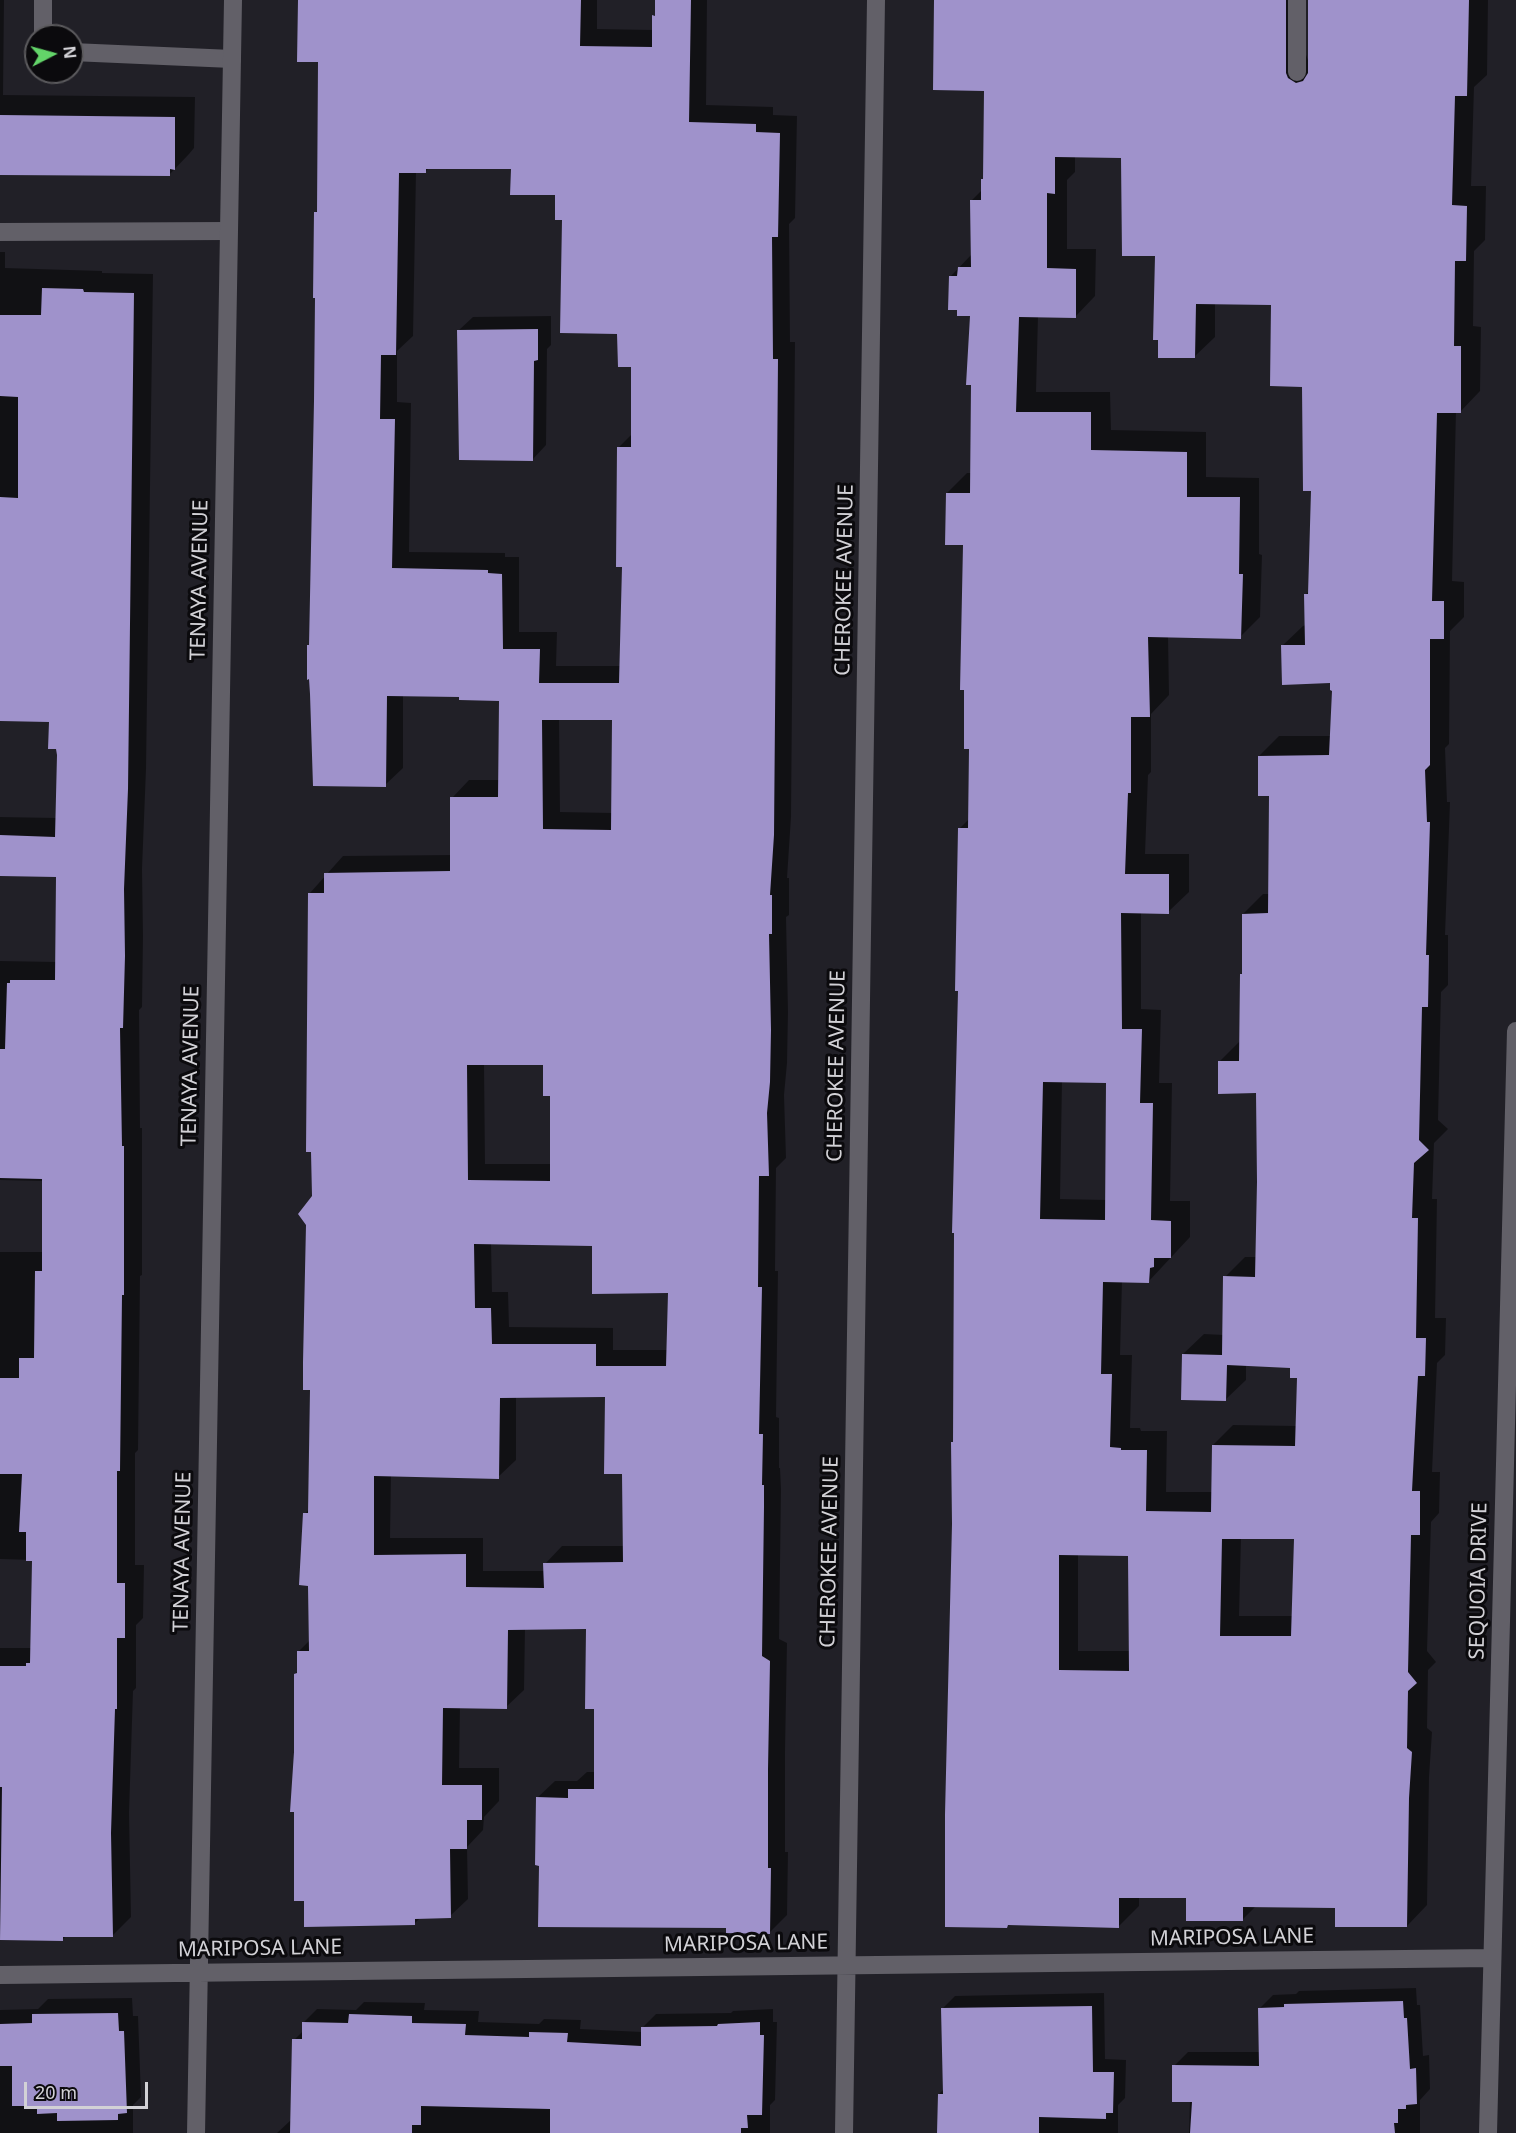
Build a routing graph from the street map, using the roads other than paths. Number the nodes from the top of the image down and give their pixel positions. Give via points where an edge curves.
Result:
1 (43, 0) edge
2 (233, 0) edge
3 (876, 0) edge
4 (1297, 0) edge
5 (43, 24) edge
6 (84, 53) edge
7 (232, 59) junction
8 (1297, 72) dead end
9 (228, 231) junction
10 (0, 232) edge
11 (1516, 1031) edge
12 (1492, 1958) junction
13 (846, 1965) junction
14 (198, 1973) junction
15 (0, 1975) edge
16 (196, 2133) edge
17 (844, 2133) edge
18 (1488, 2133) edge

1 - 5 street
2 - 7 street, TENAYA AVENUE
3 - 13 street, CHEROKEE AVENUE
4 - 8 street
6 - 7 street
7 - 9 street, TENAYA AVENUE
9 - 10 street
9 - 14 street, TENAYA AVENUE
11 - 12 street, SEQUOIA DRIVE
12 - 13 street, MARIPOSA LANE
12 - 18 street, SEQUOIA DRIVE
13 - 14 street, MARIPOSA LANE
13 - 17 street, CHEROKEE AVENUE
14 - 15 street, MARIPOSA LANE
14 - 16 street, TENAYA AVENUE

